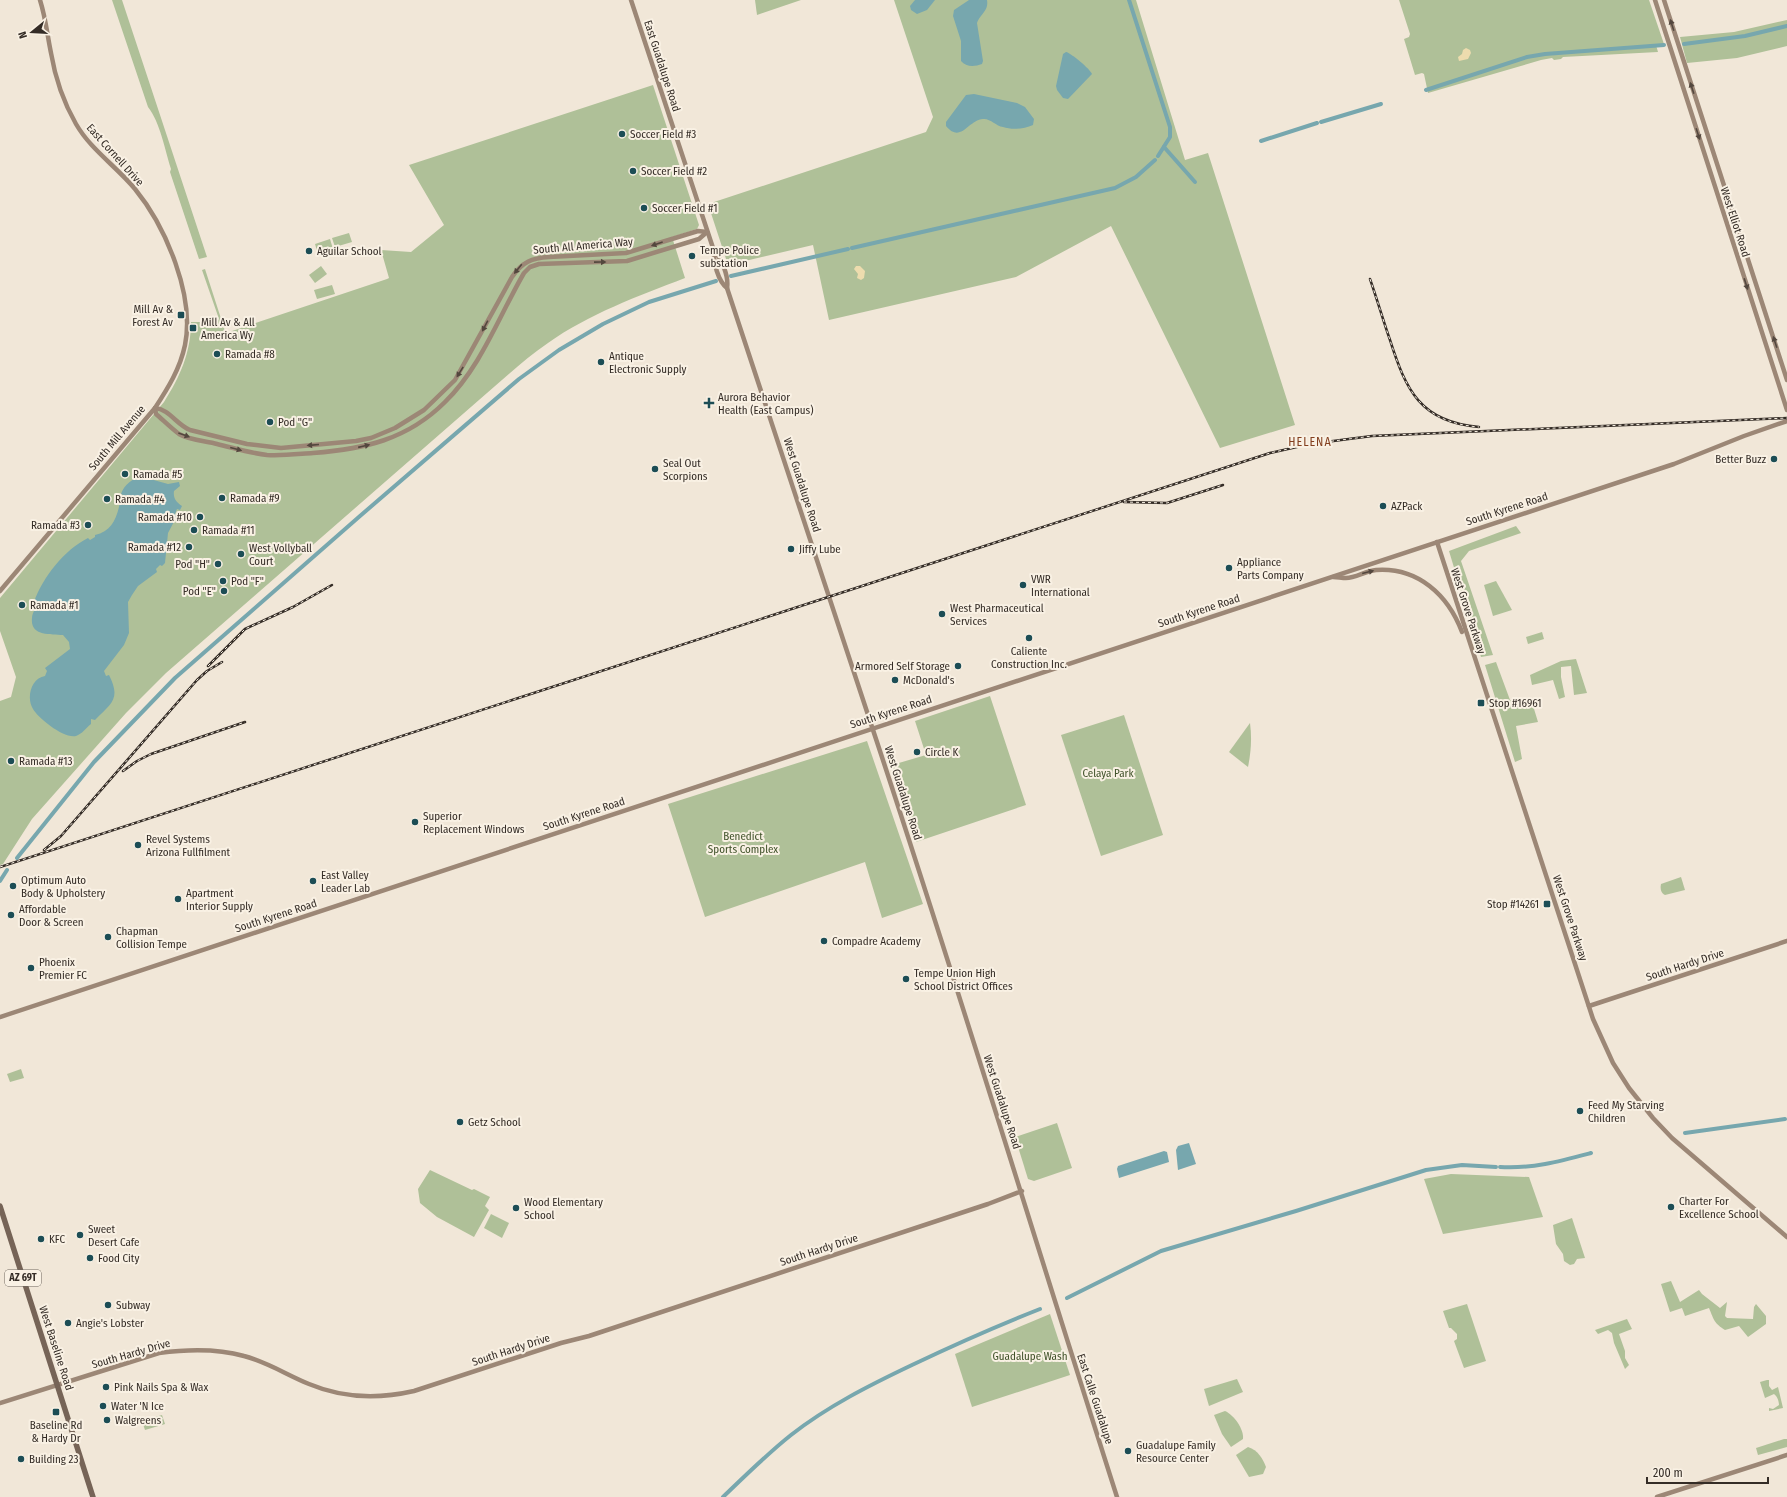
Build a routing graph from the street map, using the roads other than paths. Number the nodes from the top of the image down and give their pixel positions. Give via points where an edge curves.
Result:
1 (40, 0) edge
2 (631, 0) edge
3 (1655, 0) edge
4 (1664, 0) edge
5 (707, 232) junction
6 (678, 237) junction
7 (680, 245) junction
8 (637, 251) junction
9 (714, 251) junction
10 (561, 256) junction
11 (639, 258) junction
12 (561, 264) junction
13 (177, 271) joint
14 (728, 282) joint
15 (727, 288) junction
16 (479, 338) junction
17 (486, 342) junction
18 (1787, 380) edge
19 (155, 408) junction
20 (1787, 410) edge
21 (170, 416) junction
22 (1787, 421) edge
23 (165, 422) junction
24 (263, 446) junction
25 (262, 454) junction
26 (1437, 542) junction
27 (1330, 577) junction
28 (0, 591) edge
29 (1473, 654) junction
30 (872, 728) junction
31 (1787, 941) edge
32 (1589, 1006) junction
33 (0, 1017) edge
34 (1022, 1191) junction
35 (0, 1206) edge
36 (1787, 1237) edge
37 (1057, 1305) joint
38 (57, 1385) junction
39 (0, 1403) edge
40 (1787, 1455) edge
41 (93, 1497) edge
42 (1117, 1497) edge
43 (1657, 1497) edge

1 - 13 main road, East Cornell Drive via 49,32 51,53 68,109 81,133 118,170 150,210 161,228
2 - 5 main road, East Guadalupe Road
3 -> 20 main road, West Elliot Road
18 -> 4 main road, West Elliot Road
5 - 6 main road, South All America Way via 698,231
5 - 7 main road, South All America Way via 699,239
5 - 9 main road, East Guadalupe Road
6 - 7 main road
6 -> 8 main road, South All America Way
7 - 11 main road, South All America Way
8 - 10 main road, South All America Way via 622,254
8 - 11 main road
9 - 14 main road, East Guadalupe Road via 719,256
9 - 15 main road, East Guadalupe Road via 713,258 719,276
10 - 12 main road
10 -> 16 main road, South All America Way via 537,258 522,264 512,277
12 -> 11 main road, South All America Way via 614,262
12 - 17 main road, South All America Way via 539,264 527,269
13 - 19 main road, South Mill Avenue via 187,312 185,346 175,376
14 - 15 main road, West Guadalupe Road
15 - 30 main road, West Guadalupe Road
16 - 17 main road
16 -> 24 main road, South All America Way via 462,369 446,390 424,410 395,428 356,441 286,447
25 -> 17 main road, South All America Way via 290,455 351,449 382,442 405,432 446,402 467,375
19 - 21 main road, South All America Way via 161,408
19 - 23 main road, South All America Way via 156,414
19 - 28 main road, South Mill Avenue
21 - 23 main road
21 - 24 main road, South All America Way via 190,430
22 - 26 main road, South Kyrene Road via 1669,465
23 -> 25 main road, South All America Way via 183,436
24 - 25 main road
26 - 27 main road, South Kyrene Road
26 - 29 main road, West Grove Parkway
27 -> 29 main road via 1346,578 1384,570 1418,578 1437,591 1452,609
27 - 30 main road, South Kyrene Road
29 - 32 main road, West Grove Parkway
30 - 33 main road, South Kyrene Road
30 - 34 main road, West Guadalupe Road
31 - 32 main road, South Hardy Drive
32 - 36 main road, West Grove Parkway via 1601,1038 1624,1080 1648,1113 1672,1138
34 - 37 main road, West Guadalupe Road
34 - 38 main road, South Hardy Drive via 596,1334 396,1395 360,1396 323,1389 257,1360 230,1352 204,1350 159,1353
35 - 38 main road, West Baseline Road / AZ 69T
37 - 42 main road, East Calle Guadalupe
38 - 39 main road, South Hardy Drive
38 - 41 main road, West Baseline Road / AZ 69T
40 - 43 main road

